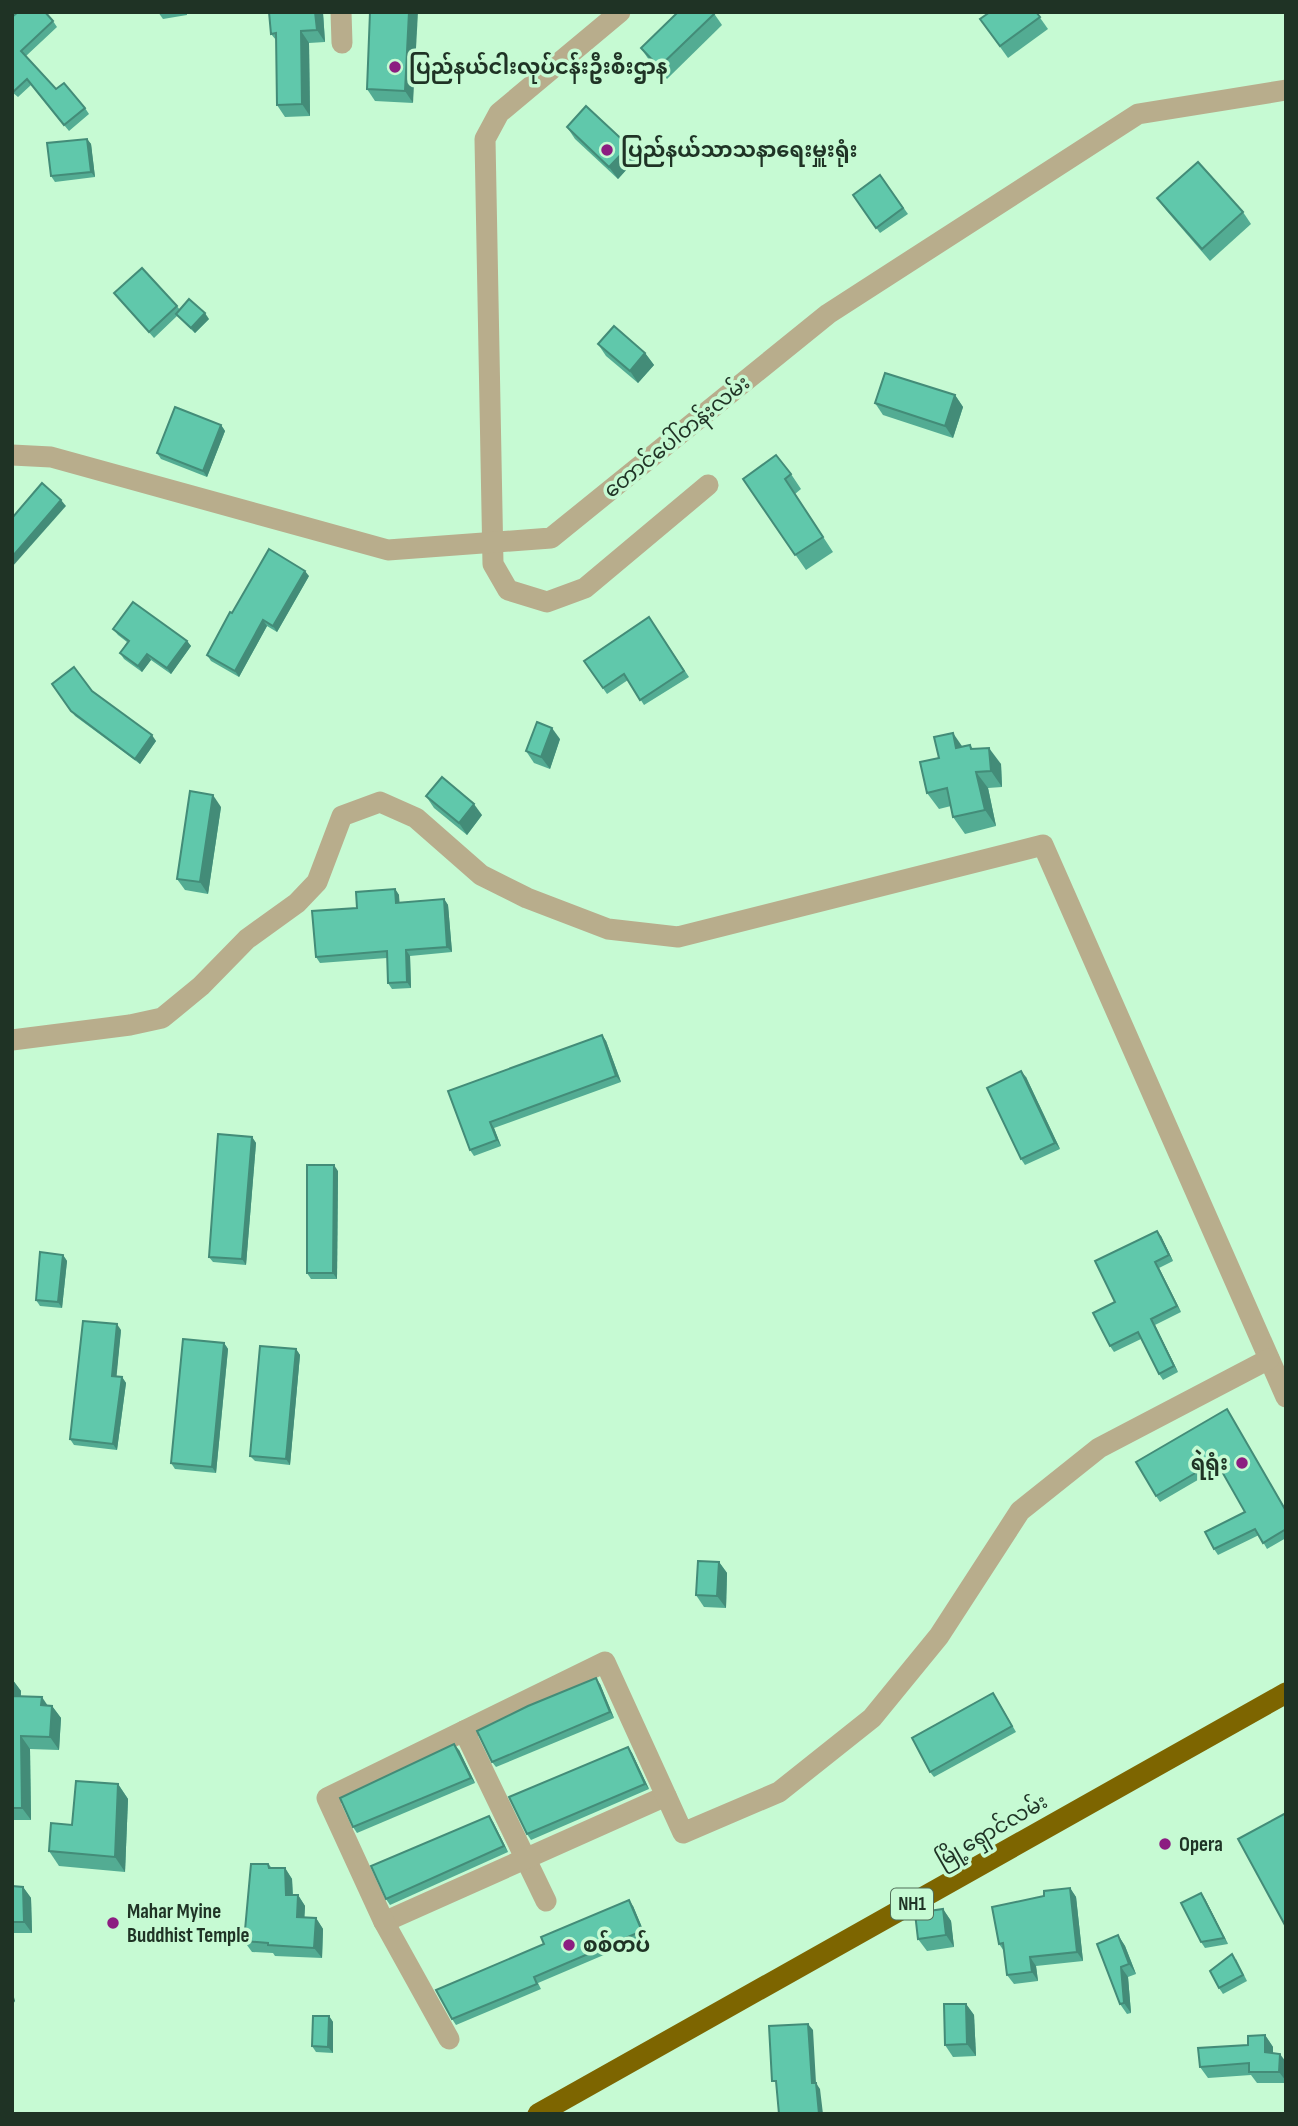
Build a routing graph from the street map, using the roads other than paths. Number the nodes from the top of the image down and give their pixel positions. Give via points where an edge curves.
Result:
1 (341, 12) edge
2 (619, 13) edge
3 (342, 43) dead end
4 (1286, 90) edge
5 (12, 455) edge
6 (708, 485) dead end
7 (491, 543) junction
8 (12, 1041) edge
9 (1269, 1359) junction
10 (1286, 1397) edge
11 (1286, 1693) edge
12 (464, 1731) junction
13 (666, 1796) junction
14 (526, 1858) junction
15 (546, 1901) dead end
16 (384, 1922) junction
17 (449, 2039) dead end
18 (538, 2114) edge

1 - 3 street
2 - 7 street via 499,113 485,139
4 - 7 street, တောင်ပေါ်တန်းလမ်း via 1138,114 828,314 551,538
5 - 7 street, တောင်ပေါ်တန်းလမ်း via 51,457 388,550
6 - 7 street via 585,588 547,602 508,590 493,564
8 - 9 street via 162,1018 317,882 342,816 380,802 416,818 481,875 527,898 608,929 678,937 1043,845
9 - 10 street
9 - 13 street via 1099,1448 1020,1511 939,1636 872,1718 779,1792 683,1833
11 - 18 highway, မြို့ရှောင်လမ်း / NH1
12 - 13 street via 605,1662
12 - 14 street
12 - 16 street via 327,1798
13 - 14 street
14 - 15 street
14 - 16 street
16 - 17 street

